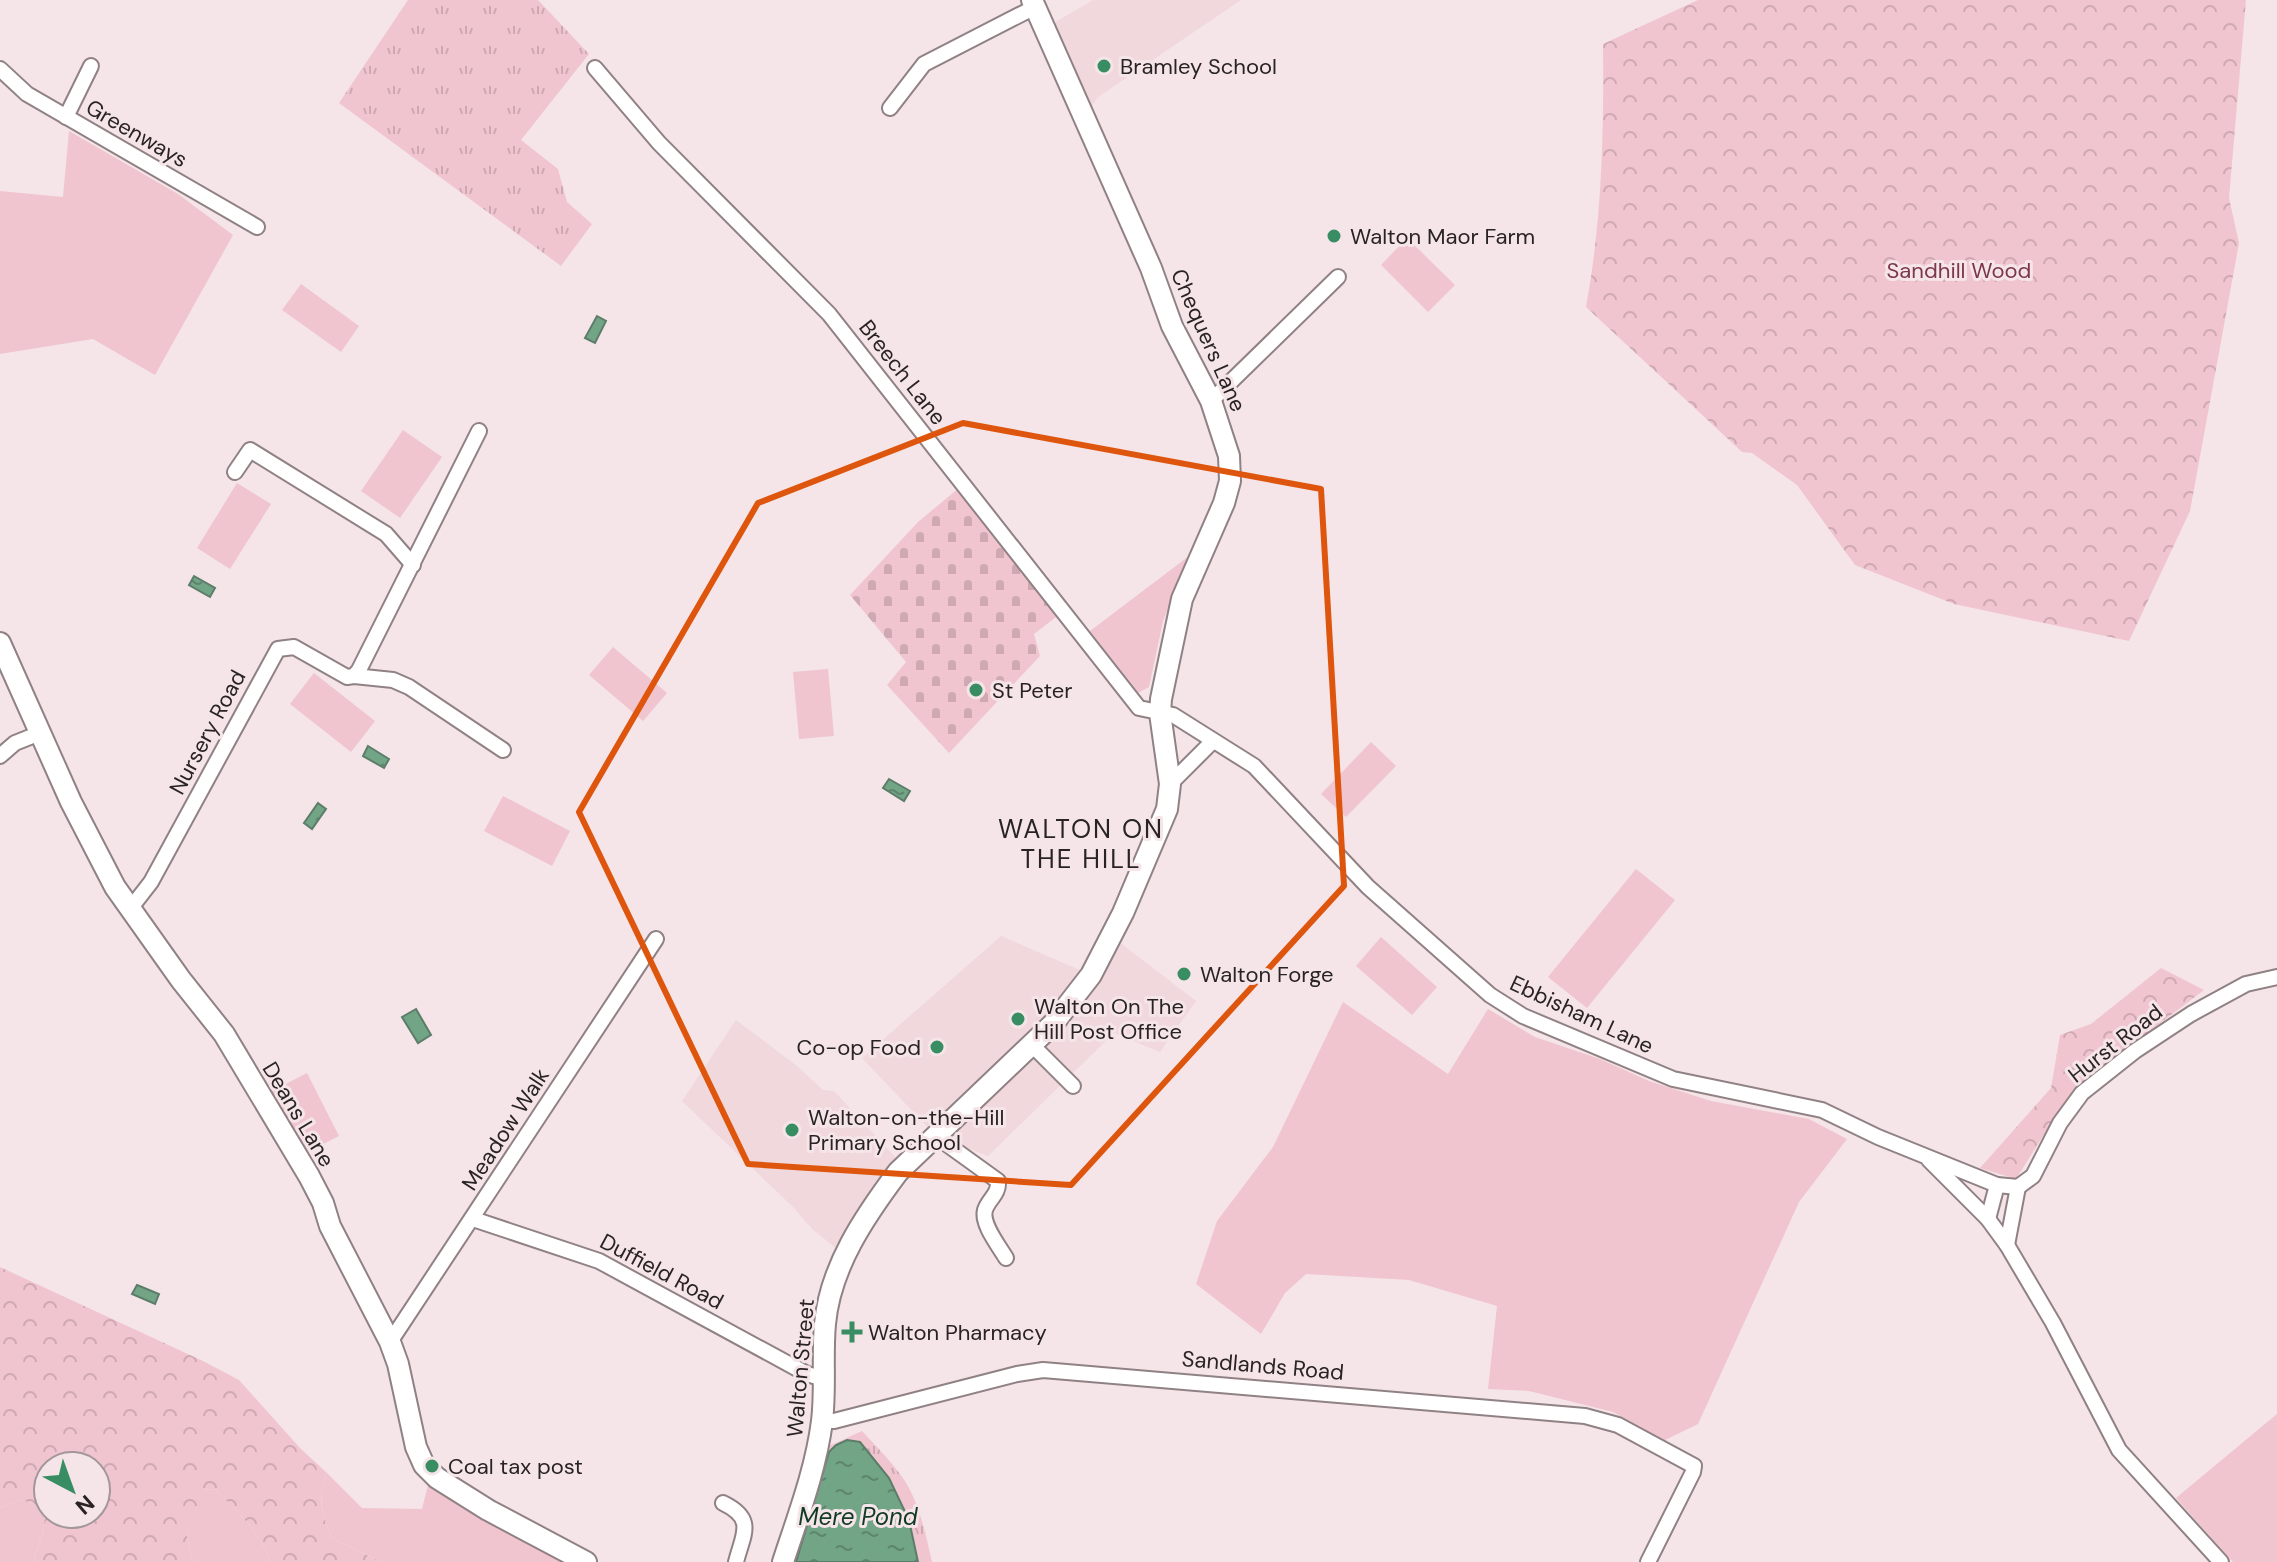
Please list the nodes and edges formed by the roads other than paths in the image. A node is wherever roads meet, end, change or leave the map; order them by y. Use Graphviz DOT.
graph roads {
  1 [pos="1033,4"];
  2 [pos="91,66"];
  3 [pos="595,68"];
  4 [pos="0,69"];
  5 [pos="890,108"];
  6 [pos="66,117"];
  7 [pos="257,227"];
  8 [pos="1338,277"];
  9 [pos="1211,401"];
  10 [pos="479,431"];
  11 [pos="235,472"];
  12 [pos="413,565"];
  13 [pos="0,643"];
  14 [pos="354,676"];
  15 [pos="1160,713"];
  16 [pos="40,733"];
  17 [pos="1213,741"];
  18 [pos="503,750"];
  19 [pos="0,756"];
  20 [pos="1170,784"];
  21 [pos="130,909"];
  22 [pos="656,939"];
  23 [pos="2277,977"];
  24 [pos="1032,1045"];
  25 [pos="1073,1086"];
  26 [pos="937,1137"];
  27 [pos="1923,1155"];
  28 [pos="1997,1185"];
  29 [pos="2018,1187"];
  30 [pos="473,1219"];
  31 [pos="1988,1219"];
  32 [pos="2007,1245"];
  33 [pos="1006,1258"];
  34 [pos="390,1342"];
  35 [pos="824,1379"];
  36 [pos="822,1421"];
  37 [pos="723,1503"];
  38 [pos="586,1562"];
  39 [pos="736,1562"];
  40 [pos="783,1562"];
  41 [pos="1648,1562"];
  42 [pos="2221,1562"];
  1 -- 5 [label="street"];
  1 -- 9 [label="main road, Chequers Lane"];
  2 -- 6 [label="street"];
  3 -- 15 [label="street, Breech Lane"];
  4 -- 6 [label="street, Greenways"];
  6 -- 7 [label="street, Greenways"];
  8 -- 9 [label="street"];
  9 -- 15 [label="main road, Chequers Lane"];
  10 -- 12 [label="street"];
  11 -- 12 [label="street"];
  12 -- 14 [label="street"];
  13 -- 16 [label="main road, Deans Lane"];
  14 -- 18 [label="street, Nursery Road"];
  14 -- 21 [label="street, Nursery Road"];
  15 -- 17 [label="street, Ebbisham Lane"];
  15 -- 20 [label="main road, Walton Street"];
  16 -- 19 [label="street"];
  16 -- 21 [label="main road, Deans Lane"];
  17 -- 20 [label="street"];
  17 -- 27 [label="street, Ebbisham Lane"];
  20 -- 24 [label="main road, Walton Street"];
  21 -- 34 [label="main road, Deans Lane"];
  22 -- 30 [label="street, Meadow Walk"];
  23 -- 29 [label="street, Hurst Road"];
  24 -- 25 [label="street"];
  24 -- 26 [label="main road, Walton Street"];
  26 -- 33 [label="street"];
  26 -- 35 [label="main road, Walton Street"];
  27 -- 28 [label="street, Ebbisham Lane"];
  27 -- 31 [label="street, Ebbisham Lane"];
  28 -- 29 [label="street, Ebbisham Lane"];
  28 -- 31 [label="street"];
  29 -- 32 [label="street"];
  30 -- 34 [label="street, Meadow Walk"];
  30 -- 35 [label="street, Duffield Road"];
  31 -- 32 [label="street, Ebbisham Lane"];
  32 -- 42 [label="street, Ebbisham Lane"];
  34 -- 38 [label="main road, Deans Lane"];
  35 -- 36 [label="main road, Walton Street"];
  36 -- 40 [label="main road, Walton Street"];
  36 -- 41 [label="street, Sandlands Road"];
  37 -- 39 [label="street"];
}
